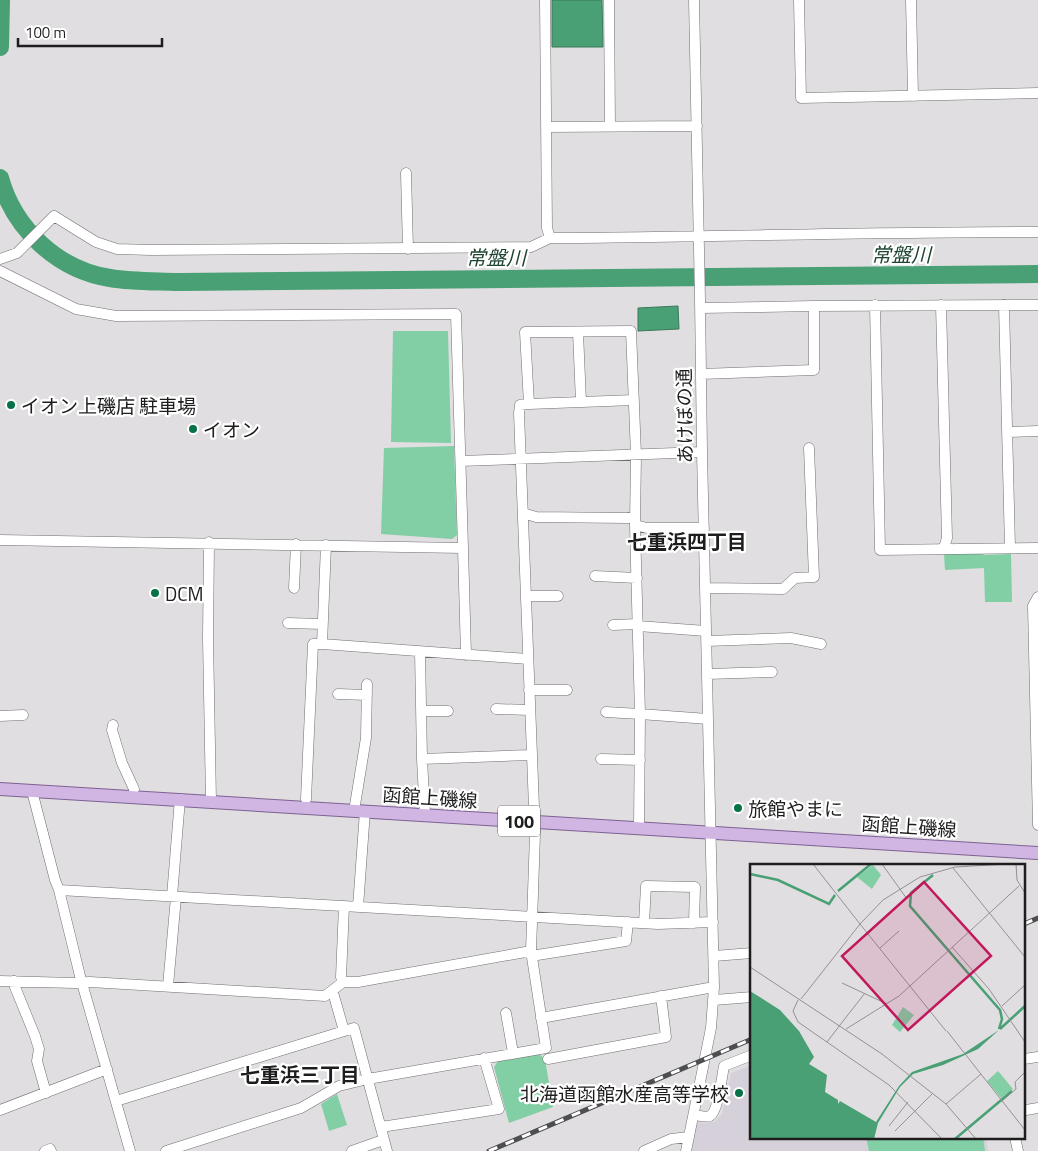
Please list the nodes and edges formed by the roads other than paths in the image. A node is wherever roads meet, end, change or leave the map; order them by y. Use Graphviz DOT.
graph roads {
  1 [pos="545,0"];
  2 [pos="609,0"];
  3 [pos="694,0"];
  4 [pos="799,0"];
  5 [pos="911,0"];
  6 [pos="1038,93"];
  7 [pos="913,96"];
  8 [pos="546,126"];
  9 [pos="610,126"];
  10 [pos="697,126"];
  11 [pos="406,173"];
  12 [pos="1038,232"];
  13 [pos="699,237"];
  14 [pos="550,238"];
  15 [pos="408,249"];
  16 [pos="0,259"];
  17 [pos="0,271"];
  18 [pos="700,303"];
  19 [pos="875,305"];
  20 [pos="941,305"];
  21 [pos="1004,305"];
  22 [pos="1038,305"];
  23 [pos="814,306"];
  24 [pos="578,332"];
  25 [pos="701,374"];
  26 [pos="634,400"];
  27 [pos="581,402"];
  28 [pos="529,404"];
  29 [pos="1038,431"];
  30 [pos="1007,432"];
  31 [pos="809,448"];
  32 [pos="702,452"];
  33 [pos="636,455"];
  34 [pos="522,460"];
  35 [pos="461,461"];
  36 [pos="523,513"];
  37 [pos="635,521"];
  38 [pos="704,528"];
  39 [pos="0,540"];
  40 [pos="209,542"];
  41 [pos="296,544"];
  42 [pos="326,545"];
  43 [pos="463,548"];
  44 [pos="944,548"];
  45 [pos="1010,548"];
  46 [pos="1038,548"];
  47 [pos="595,576"];
  48 [pos="637,578"];
  49 [pos="294,588"];
  50 [pos="705,588"];
  51 [pos="526,596"];
  52 [pos="558,596"];
  53 [pos="1038,597"];
  54 [pos="288,623"];
  55 [pos="322,624"];
  56 [pos="613,625"];
  57 [pos="638,625"];
  58 [pos="706,636"];
  59 [pos="322,644"];
  60 [pos="821,644"];
  61 [pos="420,652"];
  62 [pos="466,655"];
  63 [pos="528,659"];
  64 [pos="772,672"];
  65 [pos="707,674"];
  66 [pos="367,684"];
  67 [pos="529,690"];
  68 [pos="567,690"];
  69 [pos="338,694"];
  70 [pos="367,695"];
  71 [pos="496,710"];
  72 [pos="529,710"];
  73 [pos="422,711"];
  74 [pos="448,711"];
  75 [pos="606,712"];
  76 [pos="0,714"];
  77 [pos="640,714"];
  78 [pos="23,715"];
  79 [pos="708,719"];
  80 [pos="114,726"];
  81 [pos="531,755"];
  82 [pos="422,759"];
  83 [pos="601,759"];
  84 [pos="640,760"];
  85 [pos="0,789"];
  86 [pos="134,789"];
  87 [pos="32,790"];
  88 [pos="306,799"];
  89 [pos="180,800"];
  90 [pos="212,801"];
  91 [pos="360,811"];
  92 [pos="425,815"];
  93 [pos="533,822"];
  94 [pos="1038,825"];
  95 [pos="639,828"];
  96 [pos="710,832"];
  97 [pos="1038,853"];
  98 [pos="59,890"];
  99 [pos="174,896"];
  100 [pos="344,906"];
  101 [pos="358,907"];
  102 [pos="531,917"];
  103 [pos="628,922"];
  104 [pos="713,922"];
  105 [pos="644,923"];
  106 [pos="694,923"];
  107 [pos="750,953"];
  108 [pos="531,954"];
  109 [pos="714,956"];
  110 [pos="0,981"];
  111 [pos="14,981"];
  112 [pos="343,982"];
  113 [pos="82,983"];
  114 [pos="168,986"];
  115 [pos="714,987"];
  116 [pos="331,992"];
  117 [pos="661,996"];
  118 [pos="750,997"];
  119 [pos="714,1000"];
  120 [pos="506,1013"];
  121 [pos="541,1018"];
  122 [pos="344,1031"];
  123 [pos="514,1053"];
  124 [pos="750,1056"];
  125 [pos="484,1058"];
  126 [pos="548,1059"];
  127 [pos="107,1069"];
  128 [pos="368,1078"];
  129 [pos="46,1093"];
  130 [pos="116,1101"];
  131 [pos="0,1110"];
  132 [pos="694,1114"];
  133 [pos="381,1127"];
  134 [pos="689,1137"];
  135 [pos="1016,1138"];
  136 [pos="383,1140"];
  137 [pos="45,1151"];
  138 [pos="51,1151"];
  139 [pos="130,1151"];
  140 [pos="166,1151"];
  141 [pos="352,1151"];
  142 [pos="387,1151"];
  143 [pos="644,1151"];
  144 [pos="686,1151"];
  145 [pos="1018,1151"];
  1 -- 8 [label="street"];
  2 -- 9 [label="street"];
  3 -- 10 [label="street, あけぼの通"];
  4 -- 7 [label="street"];
  5 -- 7 [label="street"];
  6 -- 7 [label="street"];
  8 -- 9 [label="street"];
  8 -- 14 [label="street"];
  9 -- 10 [label="street"];
  10 -- 13 [label="street, あけぼの通"];
  11 -- 15 [label="street"];
  12 -- 13 [label="street"];
  13 -- 14 [label="street"];
  13 -- 18 [label="street, あけぼの通"];
  14 -- 15 [label="street"];
  15 -- 16 [label="street"];
  17 -- 35 [label="street"];
  18 -- 23 [label="street"];
  18 -- 25 [label="street, あけぼの通"];
  19 -- 20 [label="street"];
  19 -- 23 [label="street"];
  19 -- 44 [label="street"];
  20 -- 21 [label="street"];
  20 -- 44 [label="street"];
  21 -- 22 [label="street"];
  21 -- 30 [label="street"];
  23 -- 25 [label="street"];
  24 -- 26 [label="street"];
  24 -- 27 [label="street"];
  24 -- 28 [label="street"];
  25 -- 32 [label="street, あけぼの通"];
  26 -- 27 [label="street"];
  26 -- 33 [label="street"];
  27 -- 28 [label="street"];
  28 -- 34 [label="street"];
  29 -- 30 [label="street"];
  30 -- 45 [label="street"];
  31 -- 50 [label="street"];
  32 -- 33 [label="street"];
  32 -- 38 [label="street, あけぼの通"];
  33 -- 34 [label="street"];
  33 -- 37 [label="street"];
  34 -- 35 [label="street"];
  34 -- 36 [label="street"];
  35 -- 43 [label="street"];
  36 -- 37 [label="street"];
  36 -- 51 [label="street"];
  37 -- 38 [label="street"];
  37 -- 48 [label="street"];
  38 -- 50 [label="street, あけぼの通"];
  39 -- 40 [label="street"];
  40 -- 41 [label="street"];
  40 -- 90 [label="street"];
  41 -- 42 [label="street"];
  41 -- 49 [label="street"];
  42 -- 43 [label="street"];
  42 -- 55 [label="street"];
  43 -- 62 [label="street"];
  44 -- 45 [label="street"];
  45 -- 46 [label="street"];
  47 -- 48 [label="street"];
  48 -- 57 [label="street"];
  50 -- 58 [label="street, あけぼの通"];
  51 -- 52 [label="street"];
  51 -- 63 [label="street"];
  53 -- 94 [label="street"];
  54 -- 55 [label="street"];
  55 -- 59 [label="street"];
  56 -- 57 [label="street"];
  57 -- 58 [label="street"];
  57 -- 77 [label="street"];
  58 -- 60 [label="street"];
  58 -- 65 [label="street, あけぼの通"];
  59 -- 61 [label="street"];
  59 -- 88 [label="street"];
  61 -- 62 [label="street"];
  61 -- 73 [label="street"];
  62 -- 63 [label="street"];
  63 -- 67 [label="street"];
  64 -- 65 [label="street"];
  65 -- 79 [label="street, あけぼの通"];
  66 -- 70 [label="street"];
  67 -- 68 [label="street"];
  67 -- 72 [label="street"];
  69 -- 70 [label="street"];
  70 -- 91 [label="street"];
  71 -- 72 [label="street"];
  72 -- 81 [label="street"];
  73 -- 74 [label="street"];
  73 -- 82 [label="street"];
  75 -- 77 [label="street"];
  76 -- 78 [label="street"];
  77 -- 79 [label="street"];
  77 -- 84 [label="street"];
  79 -- 96 [label="street, あけぼの通"];
  80 -- 86 [label="street"];
  81 -- 82 [label="street"];
  81 -- 93 [label="street"];
  82 -- 92 [label="street"];
  83 -- 84 [label="street"];
  84 -- 95 [label="street"];
  85 -- 87 [label="main road, 函館上磯線 / 100"];
  87 -- 89 [label="main road, 函館上磯線 / 100"];
  87 -- 98 [label="street"];
  89 -- 90 [label="main road, 函館上磯線 / 100"];
  89 -- 99 [label="street"];
  90 -- 91 [label="main road, 函館上磯線 / 100"];
  91 -- 92 [label="main road, 函館上磯線 / 100"];
  91 -- 101 [label="street"];
  92 -- 93 [label="main road, 函館上磯線 / 100"];
  93 -- 95 [label="main road, 函館上磯線 / 100"];
  93 -- 102 [label="street"];
  95 -- 96 [label="main road, 函館上磯線 / 100"];
  96 -- 97 [label="main road, 函館上磯線 / 100"];
  96 -- 104 [label="street, あけぼの通"];
  98 -- 99 [label="street"];
  98 -- 113 [label="street"];
  99 -- 100 [label="street"];
  99 -- 114 [label="street"];
  100 -- 101 [label="street"];
  100 -- 112 [label="street"];
  101 -- 102 [label="street"];
  102 -- 103 [label="street"];
  102 -- 108 [label="street"];
  103 -- 105 [label="street"];
  103 -- 108 [label="street"];
  104 -- 106 [label="street"];
  104 -- 109 [label="street, あけぼの通"];
  105 -- 106 [label="street"];
  105 -- 106 [label="street"];
  107 -- 109 [label="street"];
  108 -- 112 [label="street"];
  108 -- 121 [label="street"];
  109 -- 115 [label="street, あけぼの通"];
  110 -- 111 [label="street"];
  111 -- 113 [label="street"];
  111 -- 129 [label="street"];
  112 -- 116 [label="street"];
  113 -- 114 [label="street"];
  113 -- 127 [label="street"];
  114 -- 116 [label="street"];
  115 -- 117 [label="street"];
  115 -- 119 [label="street, あけぼの通"];
  116 -- 122 [label="street"];
  117 -- 121 [label="street"];
  117 -- 126 [label="street"];
  118 -- 119 [label="street"];
  119 -- 132 [label="street, あけぼの通"];
  120 -- 123 [label="street"];
  121 -- 123 [label="street"];
  122 -- 128 [label="street"];
  122 -- 130 [label="street"];
  123 -- 125 [label="street"];
  124 -- 132 [label="street"];
  125 -- 128 [label="street"];
  125 -- 133 [label="street"];
  127 -- 129 [label="street"];
  127 -- 130 [label="street"];
  128 -- 133 [label="street"];
  128 -- 140 [label="street"];
  129 -- 131 [label="street"];
  130 -- 139 [label="street"];
  132 -- 134 [label="street, あけぼの通"];
  133 -- 136 [label="street"];
  134 -- 143 [label="street"];
  134 -- 144 [label="street, あけぼの通"];
  135 -- 145 [label="street"];
  136 -- 141 [label="street"];
  136 -- 142 [label="street"];
  137 -- 138 [label="street"];
}
